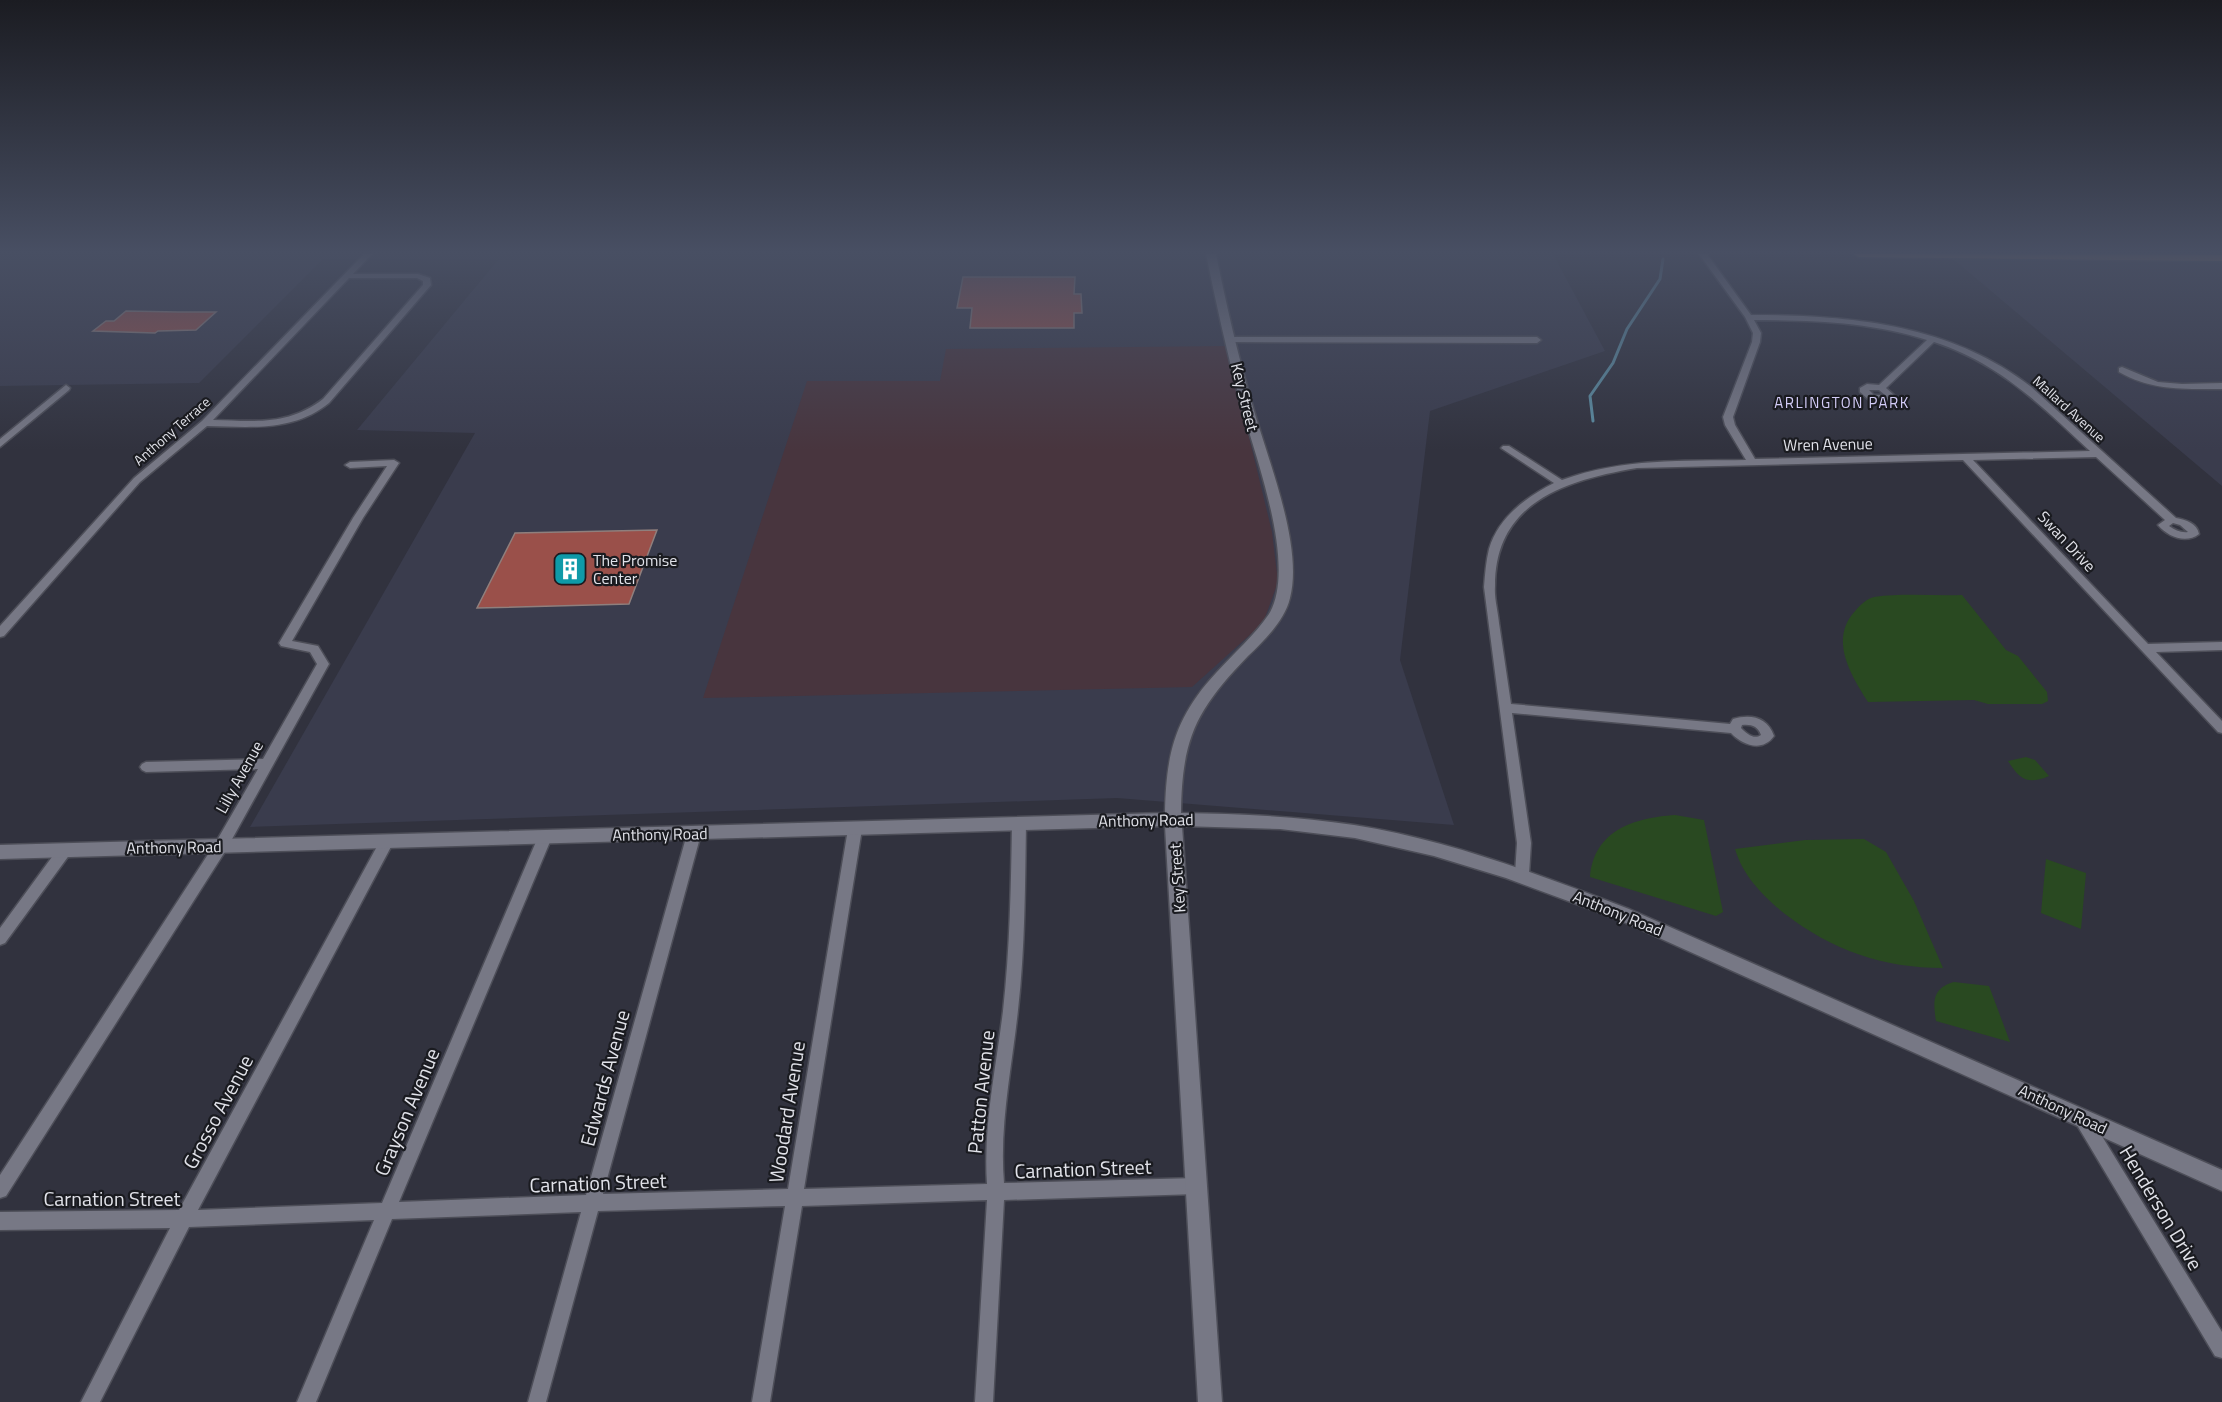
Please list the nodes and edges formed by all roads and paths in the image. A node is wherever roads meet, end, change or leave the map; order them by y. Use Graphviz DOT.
graph roads {
  1 [pos="305,319"];
  2 [pos="396,319"];
  3 [pos="1227,319"];
  4 [pos="1750,319"];
  5 [pos="1852,319"];
  6 [pos="1933,338"];
  7 [pos="1232,340"];
  8 [pos="1537,340"];
  9 [pos="2122,370"];
  10 [pos="2222,386"];
  11 [pos="66,388"];
  12 [pos="1881,388"];
  13 [pos="205,423"];
  14 [pos="0,444"];
  15 [pos="1506,448"];
  16 [pos="2098,454"];
  17 [pos="1966,458"];
  18 [pos="1752,462"];
  19 [pos="350,465"];
  20 [pos="1560,483"];
  21 [pos="2172,520"];
  22 [pos="0,633"];
  23 [pos="2222,646"];
  24 [pos="2144,648"];
  25 [pos="1505,708"];
  26 [pos="1735,729"];
  27 [pos="2222,729"];
  28 [pos="266,764"];
  29 [pos="146,767"];
  30 [pos="1173,819"];
  31 [pos="1019,823"];
  32 [pos="855,829"];
  33 [pos="694,834"];
  34 [pos="545,837"];
  35 [pos="386,843"];
  36 [pos="221,846"];
  37 [pos="65,850"];
  38 [pos="0,852"];
  39 [pos="1522,874"];
  40 [pos="0,939"];
  41 [pos="2082,1119"];
  42 [pos="2222,1181"];
  43 [pos="1197,1186"];
  44 [pos="0,1190"];
  45 [pos="996,1193"];
  46 [pos="794,1199"];
  47 [pos="592,1203"];
  48 [pos="388,1212"];
  49 [pos="184,1219"];
  50 [pos="0,1221"];
  51 [pos="2222,1349"];
  52 [pos="90,1402"];
  53 [pos="306,1402"];
  54 [pos="537,1402"];
  55 [pos="761,1402"];
  56 [pos="984,1402"];
  57 [pos="1210,1402"];
  1 -- 13 [label="street, Anthony Terrace"];
  2 -- 13 [label="street"];
  3 -- 7 [label="street, Key Street"];
  4 -- 18 [label="street"];
  5 -- 6 [label="street, Mallard Avenue"];
  6 -- 12 [label="street"];
  6 -- 16 [label="street, Mallard Avenue"];
  7 -- 8 [label="street"];
  7 -- 30 [label="street, Key Street"];
  9 -- 10 [label="street"];
  11 -- 14 [label="street"];
  13 -- 22 [label="street, Anthony Terrace"];
  15 -- 20 [label="street"];
  16 -- 17 [label="street, Wren Avenue"];
  16 -- 21 [label="street, Mallard Avenue"];
  17 -- 18 [label="street, Wren Avenue"];
  17 -- 24 [label="street, Swan Drive"];
  18 -- 20 [label="street, Wren Avenue"];
  19 -- 28 [label="street, Lilly Avenue"];
  20 -- 25 [label="street, Wren Avenue"];
  23 -- 24 [label="street"];
  24 -- 27 [label="street, Swan Drive"];
  25 -- 26 [label="street"];
  25 -- 39 [label="street, Wren Avenue"];
  28 -- 29 [label="street"];
  28 -- 36 [label="street, Lilly Avenue"];
  30 -- 31 [label="street, Anthony Road"];
  30 -- 39 [label="street, Anthony Road"];
  30 -- 43 [label="street, Key Street"];
  31 -- 32 [label="street, Anthony Road"];
  31 -- 45 [label="street, Patton Avenue"];
  32 -- 33 [label="street, Anthony Road"];
  32 -- 46 [label="street, Woodard Avenue"];
  33 -- 34 [label="street, Anthony Road"];
  33 -- 47 [label="street, Edwards Avenue"];
  34 -- 35 [label="street, Anthony Road"];
  34 -- 48 [label="street, Grayson Avenue"];
  35 -- 36 [label="street, Anthony Road"];
  35 -- 49 [label="street, Grosso Avenue"];
  36 -- 37 [label="street, Anthony Road"];
  36 -- 44 [label="street, Lilly Avenue"];
  37 -- 38 [label="street, Anthony Road"];
  37 -- 40 [label="street"];
  39 -- 41 [label="street, Anthony Road"];
  41 -- 42 [label="street, Anthony Road"];
  41 -- 51 [label="street, Henderson Drive"];
  43 -- 45 [label="street, Carnation Street"];
  43 -- 57 [label="street, Key Street"];
  45 -- 46 [label="street, Carnation Street"];
  45 -- 56 [label="street, Patton Avenue"];
  46 -- 47 [label="street, Carnation Street"];
  46 -- 55 [label="street, Woodard Avenue"];
  47 -- 48 [label="street, Carnation Street"];
  47 -- 54 [label="street, Edwards Avenue"];
  48 -- 49 [label="street, Carnation Street"];
  48 -- 53 [label="street, Grayson Avenue"];
  49 -- 50 [label="street, Carnation Street"];
  49 -- 52 [label="street, Grosso Avenue"];
}
